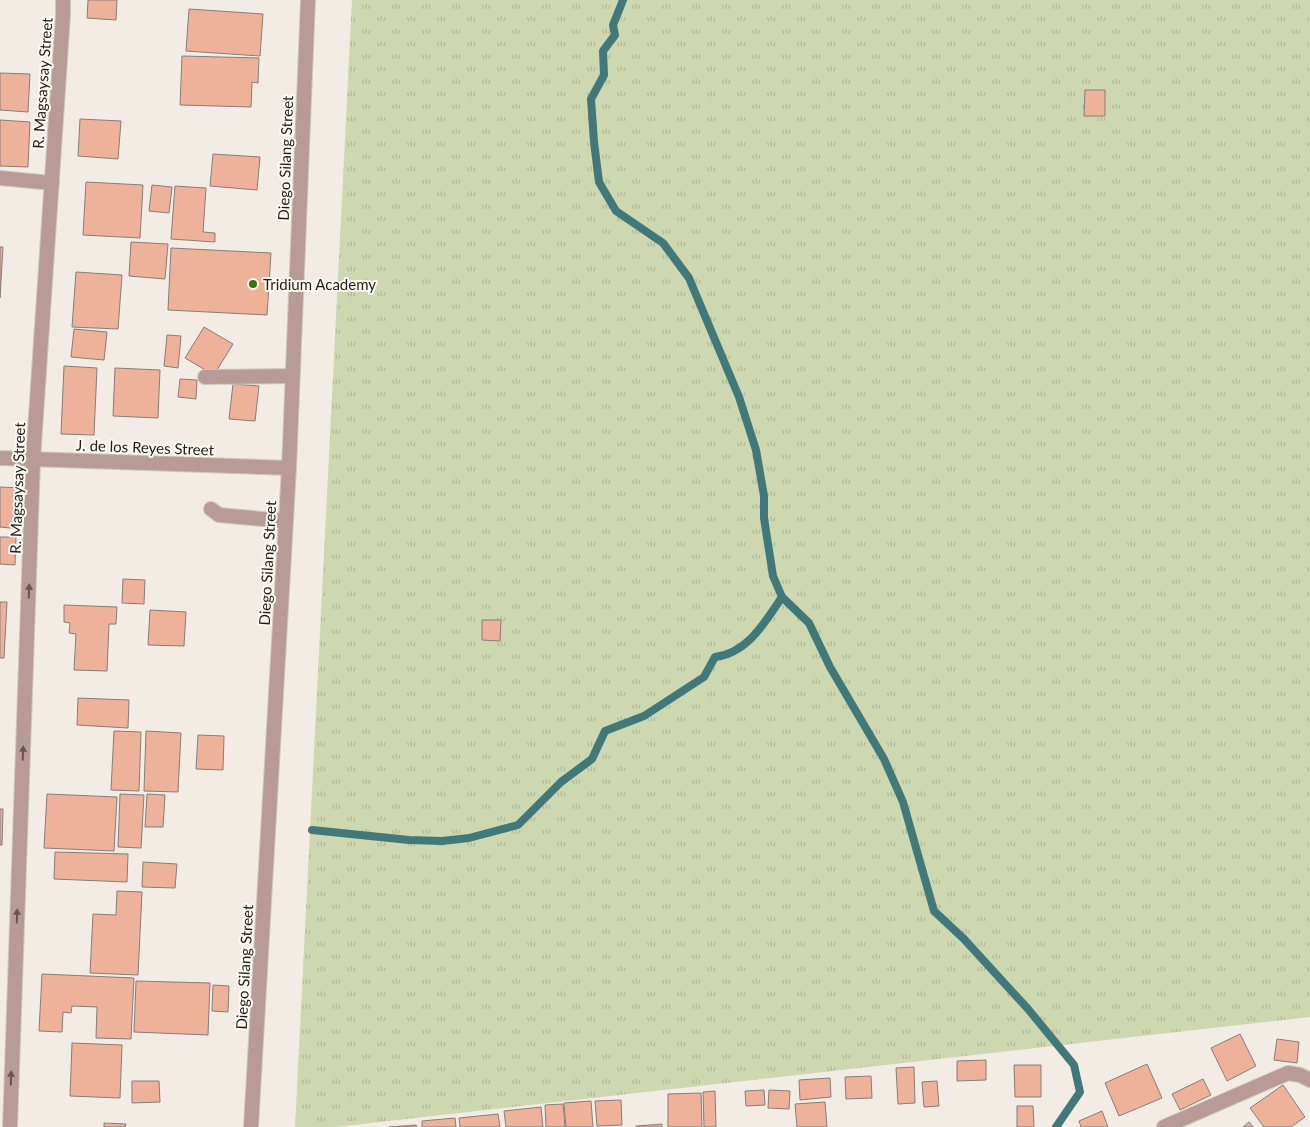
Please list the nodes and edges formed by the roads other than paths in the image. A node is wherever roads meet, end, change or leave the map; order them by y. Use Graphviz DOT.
graph roads {
  1 [pos="63,0"];
  2 [pos="308,0"];
  3 [pos="0,178"];
  4 [pos="52,183"];
  5 [pos="292,376"];
  6 [pos="205,377"];
  7 [pos="0,458"];
  8 [pos="33,460"];
  9 [pos="288,468"];
  10 [pos="212,509"];
  11 [pos="285,521"];
  12 [pos="1310,1080"];
  13 [pos="10,1127"];
  14 [pos="251,1127"];
  15 [pos="1164,1127"];
  1 -- 4 [label="street, R. Magsaysay Street"];
  2 -- 5 [label="street, Diego Silang Street"];
  3 -- 4 [label="street"];
  4 -- 8 [label="street, R. Magsaysay Street"];
  5 -- 6 [label="street"];
  5 -- 9 [label="street, Diego Silang Street"];
  7 -- 8 [label="street, J. de los Reyes Street"];
  8 -- 9 [label="street, J. de los Reyes Street"];
  13 -- 8 [label="street, R. Magsaysay Street, one-way"];
  9 -- 11 [label="street, Diego Silang Street"];
  10 -- 11 [label="street"];
  11 -- 14 [label="street, Diego Silang Street"];
  12 -- 15 [label="street"];
}
